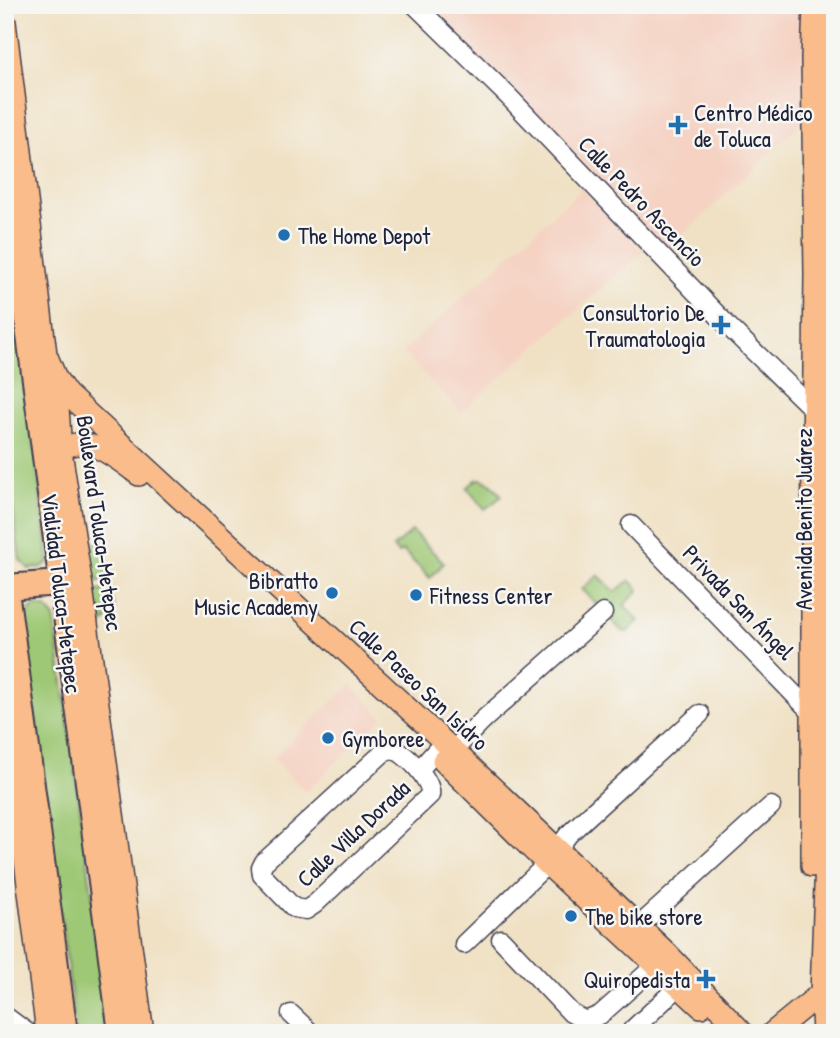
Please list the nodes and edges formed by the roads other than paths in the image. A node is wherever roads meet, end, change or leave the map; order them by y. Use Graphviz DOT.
graph roads {
  1 [pos="415,5"];
  2 [pos="814,5"];
  3 [pos="830,5"];
  4 [pos="5,22"];
  5 [pos="812,58"];
  6 [pos="833,78"];
  7 [pos="5,153"];
  8 [pos="38,346"];
  9 [pos="57,378"];
  10 [pos="826,421"];
  11 [pos="40,422"];
  12 [pos="60,445"];
  13 [pos="47,475"];
  14 [pos="631,525"];
  15 [pos="60,583"];
  16 [pos="7,604"];
  17 [pos="603,613"];
  18 [pos="5,704"];
  19 [pos="811,712"];
  20 [pos="700,714"];
  21 [pos="444,752"];
  22 [pos="419,770"];
  23 [pos="825,777"];
  24 [pos="771,806"];
  25 [pos="552,857"];
  26 [pos="43,880"];
  27 [pos="33,908"];
  28 [pos="632,932"];
  29 [pos="501,939"];
  30 [pos="464,944"];
  31 [pos="662,960"];
  32 [pos="678,986"];
  33 [pos="822,992"];
  34 [pos="291,1014"];
  35 [pos="5,1016"];
  36 [pos="50,1029"];
  37 [pos="632,1030"];
  38 [pos="121,1033"];
  39 [pos="143,1033"];
  40 [pos="311,1033"];
  41 [pos="729,1033"];
  42 [pos="743,1033"];
  43 [pos="772,1033"];
  44 [pos="823,1033"];
  1 -- 10 [label="street, Calle Pedro Ascencio"];
  2 -- 5 [label="main road, Avenida Benito Juárez"];
  3 -- 6 [label="main road, Avenida Benito Juárez"];
  4 -- 8 [label="main road, Boulevard Toluca-Metepec"];
  5 -- 6 [label="street"];
  5 -- 10 [label="main road, Avenida Benito Juárez"];
  6 -- 10 [label="main road, Avenida Benito Juárez"];
  7 -- 8 [label="highway, Vialidad Toluca-Metepec"];
  8 -- 9 [label="main road, Boulevard Toluca-Metepec"];
  8 -- 11 [label="highway, Vialidad Toluca-Metepec"];
  9 -- 12 [label="main road, Boulevard Toluca-Metepec"];
  9 -- 21 [label="main road, Calle Paseo San Isidro"];
  10 -- 19 [label="main road, Avenida Benito Juárez"];
  10 -- 23 [label="main road, Avenida Benito Juárez"];
  11 -- 12 [label="highway"];
  11 -- 13 [label="highway, Vialidad Toluca-Metepec"];
  12 -- 13 [label="highway"];
  12 -- 21 [label="main road, Calle Paseo San Isidro"];
  12 -- 39 [label="main road, Boulevard Toluca-Metepec"];
  13 -- 15 [label="highway, Vialidad Toluca-Metepec"];
  14 -- 19 [label="street, Privada San Ángel"];
  15 -- 16 [label="highway"];
  15 -- 38 [label="highway, Vialidad Toluca-Metepec"];
  16 -- 26 [label="highway"];
  17 -- 21 [label="street, Calle Villa Dorada"];
  18 -- 27 [label="main road"];
  19 -- 23 [label="main road, Avenida Benito Juárez"];
  20 -- 25 [label="street"];
  21 -- 22 [label="street, Calle Villa Dorada"];
  21 -- 25 [label="main road, Calle Paseo San Isidro"];
  22 -- 22 [label="street, Calle Villa Dorada"];
  23 -- 33 [label="main road, Avenida Benito Juárez"];
  24 -- 28 [label="street"];
  25 -- 28 [label="main road, Calle Paseo San Isidro"];
  25 -- 30 [label="street"];
  26 -- 27 [label="highway"];
  26 -- 36 [label="highway"];
  27 -- 36 [label="main road"];
  28 -- 31 [label="main road, Calle Paseo San Isidro"];
  29 -- 31 [label="street"];
  31 -- 32 [label="main road, Calle Paseo San Isidro"];
  31 -- 42 [label="main road, Calle Paseo San Isidro"];
  32 -- 37 [label="street"];
  32 -- 41 [label="main road, Calle Paseo San Isidro"];
  33 -- 43 [label="main road"];
  33 -- 44 [label="main road, Avenida Benito Juárez"];
  34 -- 40 [label="street"];
  35 -- 36 [label="street"];
}
